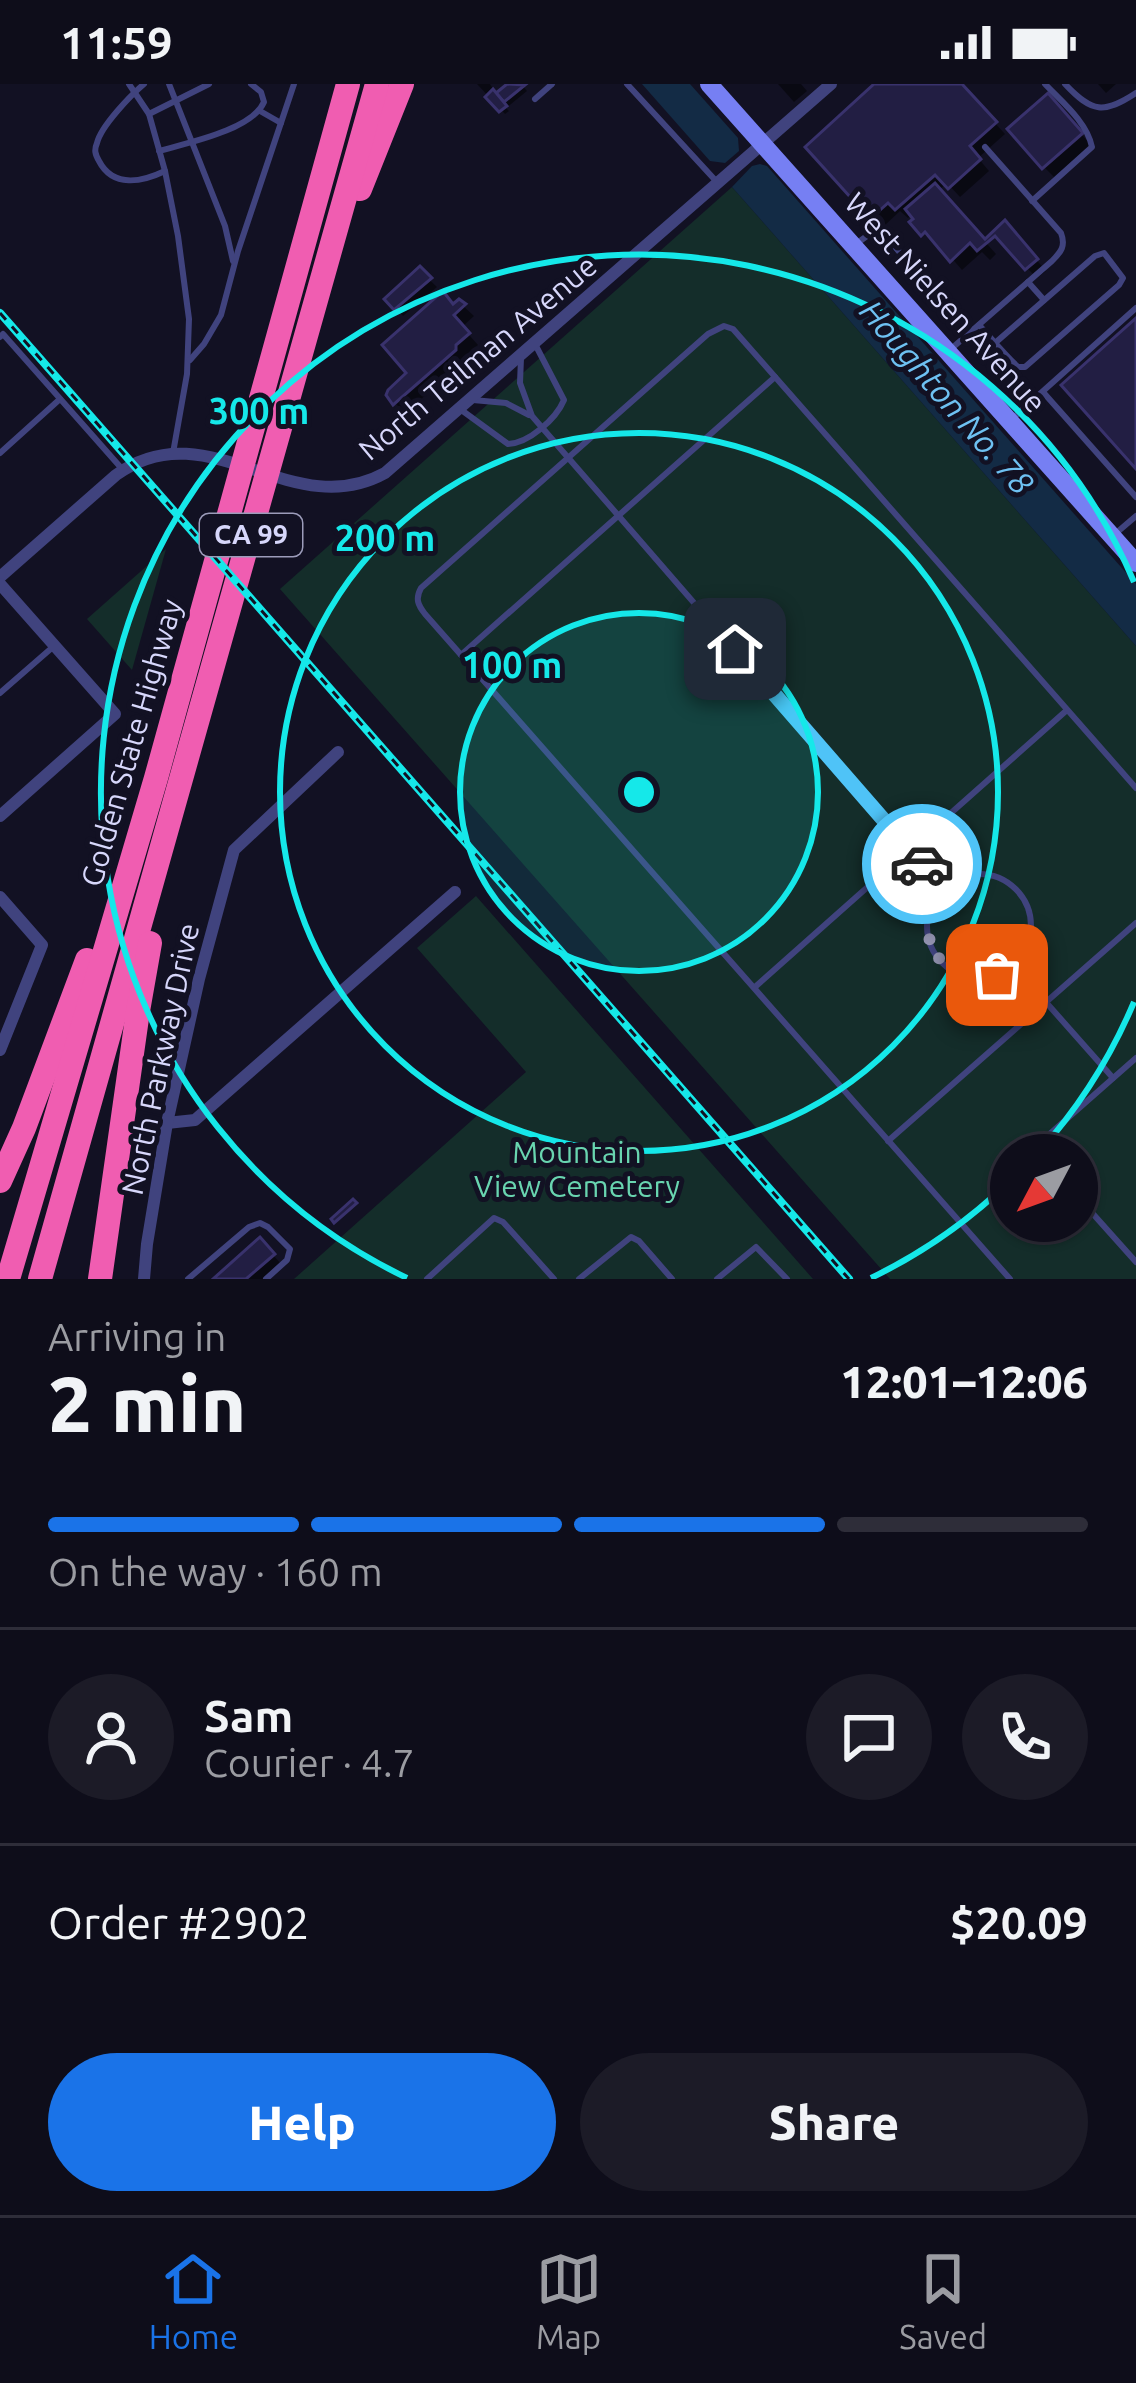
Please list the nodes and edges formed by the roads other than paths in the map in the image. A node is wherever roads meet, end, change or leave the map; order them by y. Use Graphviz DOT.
graph roads {
  1 [pos="129,84"];
  2 [pos="144,84"];
  3 [pos="170,84"];
  4 [pos="208,84"];
  5 [pos="251,84"];
  6 [pos="294,84"];
  7 [pos="338,84"];
  8 [pos="349,84"];
  9 [pos="377,84"];
  10 [pos="402,84"];
  11 [pos="553,84"];
  12 [pos="627,84"];
  13 [pos="709,84"];
  14 [pos="831,84"];
  15 [pos="1045,84"];
  16 [pos="1065,84"];
  17 [pos="135,92"];
  18 [pos="1136,92"];
  19 [pos="176,98"];
  20 [pos="535,99"];
  21 [pos="260,111"];
  22 [pos="149,114"];
  23 [pos="280,123"];
  24 [pos="193,141"];
  25 [pos="763,143"];
  26 [pos="985,147"];
  27 [pos="159,151"];
  28 [pos="165,171"];
  29 [pos="719,183"];
  30 [pos="1032,201"];
  31 [pos="854,245"];
  32 [pos="331,251"];
  33 [pos="234,265"];
  34 [pos="1028,282"];
  35 [pos="1044,300"];
  36 [pos="1136,308"];
  37 [pos="979,325"];
  38 [pos="970,333"];
  39 [pos="0,337"];
  40 [pos="275,343"];
  41 [pos="995,343"];
  42 [pos="535,344"];
  43 [pos="948,352"];
  44 [pos="522,355"];
  45 [pos="187,363"];
  46 [pos="775,376"];
  47 [pos="1042,392"];
  48 [pos="61,399"];
  49 [pos="465,405"];
  50 [pos="532,416"];
  51 [pos="1010,421"];
  52 [pos="541,427"];
  53 [pos="0,453"];
  54 [pos="173,453"];
  55 [pos="568,458"];
  56 [pos="119,472"];
  57 [pos="1136,497"];
  58 [pos="618,516"];
  59 [pos="1136,516"];
  60 [pos="1113,537"];
  61 [pos="1135,559"];
  62 [pos="0,580"];
  63 [pos="54,646"];
  64 [pos="461,655"];
  65 [pos="0,693"];
  66 [pos="1066,710"];
  67 [pos="338,752"];
  68 [pos="156,778"];
  69 [pos="1136,788"];
  70 [pos="0,816"];
  71 [pos="171,820"];
  72 [pos="910,849"];
  73 [pos="943,889"];
  74 [pos="455,892"];
  75 [pos="0,897"];
  76 [pos="1136,923"];
  77 [pos="1012,965"];
  78 [pos="754,987"];
  79 [pos="1046,1002"];
  80 [pos="0,1050"];
  81 [pos="1136,1058"];
  82 [pos="1113,1078"];
  83 [pos="167,1123"];
  84 [pos="1050,1134"];
  85 [pos="888,1141"];
  86 [pos="0,1181"];
  87 [pos="1098,1219"];
  88 [pos="1136,1262"];
  89 [pos="8,1279"];
  90 [pos="40,1279"];
  91 [pos="100,1279"];
  92 [pos="144,1279"];
  93 [pos="188,1279"];
  94 [pos="266,1279"];
  95 [pos="428,1279"];
  96 [pos="554,1279"];
  97 [pos="579,1279"];
  98 [pos="672,1279"];
  99 [pos="717,1279"];
  100 [pos="787,1279"];
  101 [pos="1010,1279"];
  1 -- 17 [label="lane"];
  2 -- 17 [label="lane"];
  3 -- 19 [label="lane"];
  4 -- 19 [label="lane"];
  5 -- 21 [label="lane"];
  6 -- 23 [label="lane"];
  7 -- 40 [label="highway"];
  8 -- 40 [label="highway, Golden State Highway / CA 99"];
  9 -- 32 [label="highway, Golden State Highway / CA 99"];
  10 -- 32 [label="highway"];
  11 -- 20 [label="lane"];
  12 -- 29 [label="lane"];
  13 -- 25 [label="street, West Nielsen Avenue"];
  14 -- 25 [label="street, North Teilman Avenue"];
  15 -- 30 [label="lane"];
  16 -- 18 [label="lane"];
  17 -- 22 [label="lane"];
  17 -- 28 [label="lane"];
  19 -- 22 [label="lane"];
  19 -- 24 [label="lane"];
  21 -- 23 [label="lane"];
  21 -- 24 [label="lane"];
  22 -- 27 [label="lane"];
  23 -- 33 [label="lane"];
  24 -- 27 [label="lane"];
  24 -- 33 [label="lane"];
  25 -- 29 [label="street, North Teilman Avenue"];
  25 -- 31 [label="street, West Nielsen Avenue"];
  26 -- 30 [label="lane"];
  27 -- 28 [label="lane"];
  28 -- 45 [label="lane"];
  29 -- 42 [label="street, North Teilman Avenue"];
  30 -- 34 [label="lane"];
  31 -- 38 [label="lane"];
  31 -- 43 [label="street, West Nielsen Avenue"];
  32 -- 71 [label="highway, Golden State Highway / CA 99"];
  33 -- 45 [label="lane"];
  34 -- 35 [label="lane"];
  34 -- 37 [label="lane"];
  35 -- 41 [label="lane"];
  35 -- 41 [label="lane"];
  36 -- 47 [label="lane"];
  37 -- 38 [label="lane"];
  37 -- 41 [label="lane"];
  38 -- 43 [label="lane"];
  39 -- 48 [label="lane"];
  40 -- 68 [label="highway, Golden State Highway / CA 99"];
  42 -- 44 [label="street, North Teilman Avenue"];
  42 -- 52 [label="lane"];
  43 -- 51 [label="street, West Nielsen Avenue"];
  44 -- 49 [label="street, North Teilman Avenue"];
  44 -- 50 [label="lane"];
  45 -- 54 [label="lane"];
  46 -- 55 [label="lane"];
  46 -- 58 [label="lane"];
  46 -- 66 [label="lane"];
  47 -- 51 [label="lane"];
  47 -- 57 [label="lane"];
  48 -- 53 [label="lane"];
  48 -- 56 [label="lane"];
  49 -- 50 [label="lane"];
  49 -- 52 [label="lane"];
  49 -- 54 [label="street, North Teilman Avenue"];
  50 -- 52 [label="lane"];
  51 -- 60 [label="street, West Nielsen Avenue"];
  52 -- 55 [label="lane"];
  54 -- 56 [label="street, North Teilman Avenue"];
  55 -- 58 [label="lane"];
  55 -- 64 [label="lane"];
  56 -- 62 [label="street"];
  58 -- 64 [label="lane"];
  58 -- 72 [label="lane"];
  59 -- 60 [label="lane"];
  60 -- 61 [label="street, West Nielsen Avenue"];
  62 -- 63 [label="street"];
  63 -- 65 [label="lane"];
  63 -- 70 [label="street"];
  64 -- 78 [label="lane"];
  66 -- 69 [label="lane"];
  66 -- 72 [label="lane"];
  67 -- 83 [label="street, North Parkway Drive"];
  68 -- 86 [label="highway"];
  68 -- 89 [label="highway, Golden State Highway / CA 99"];
  71 -- 90 [label="highway, Golden State Highway / CA 99"];
  71 -- 91 [label="highway"];
  72 -- 73 [label="lane"];
  72 -- 78 [label="lane"];
  73 -- 77 [label="lane"];
  73 -- 77 [label="lane"];
  74 -- 83 [label="street"];
  75 -- 80 [label="street"];
  76 -- 79 [label="lane"];
  77 -- 79 [label="lane"];
  78 -- 85 [label="lane"];
  79 -- 82 [label="lane"];
  79 -- 85 [label="lane"];
  81 -- 82 [label="lane"];
  82 -- 84 [label="lane"];
  83 -- 92 [label="street, North Parkway Drive"];
  85 -- 101 [label="lane"];
  87 -- 88 [label="lane"];
  93 -- 94 [label="lane"];
  95 -- 96 [label="lane"];
  97 -- 98 [label="lane"];
  99 -- 100 [label="lane"];
}
